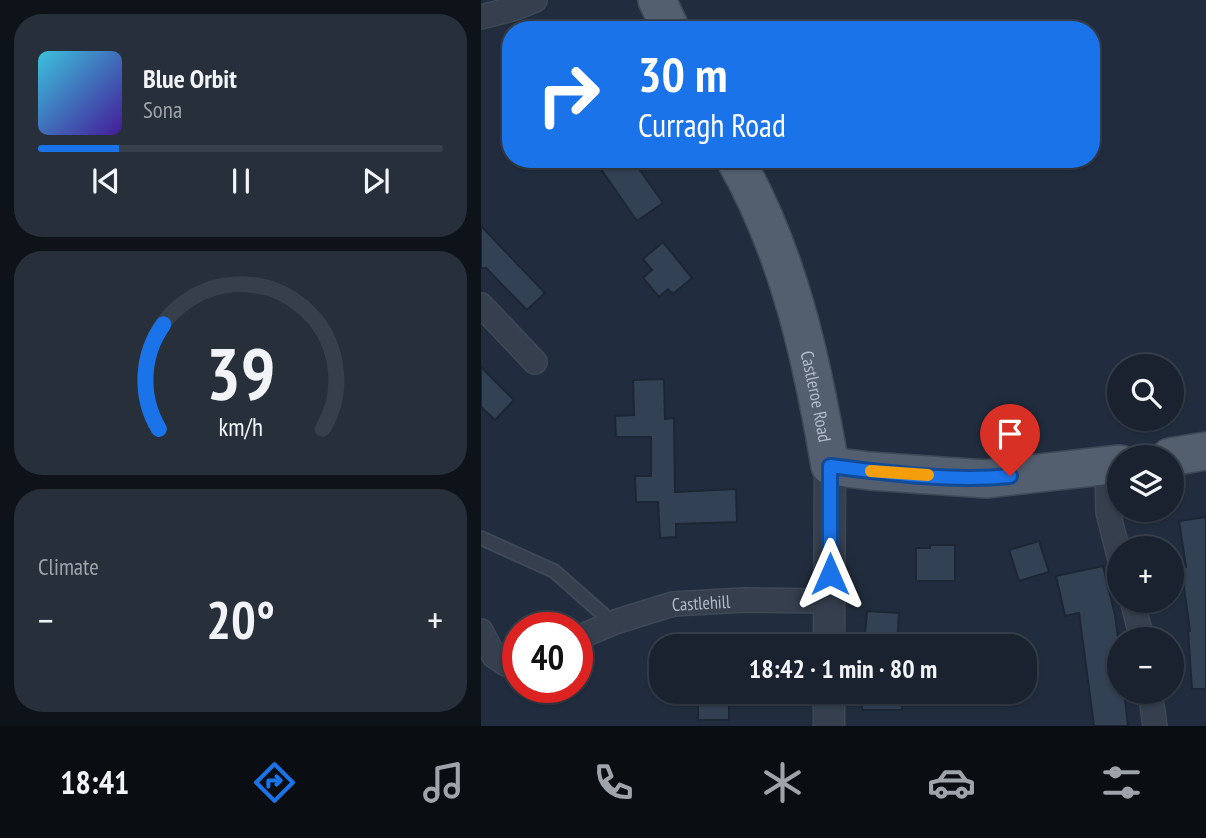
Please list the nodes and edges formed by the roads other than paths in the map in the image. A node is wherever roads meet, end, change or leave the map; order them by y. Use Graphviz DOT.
graph roads {
  1 [pos="535,0"];
  2 [pos="657,0"];
  3 [pos="481,17"];
  4 [pos="667,21"];
  5 [pos="739,168"];
  6 [pos="481,305"];
  7 [pos="535,362"];
  8 [pos="1206,451"];
  9 [pos="1184,455"];
  10 [pos="830,466"];
  11 [pos="1107,466"];
  12 [pos="481,538"];
  13 [pos="830,601"];
  14 [pos="613,623"];
  15 [pos="481,631"];
  16 [pos="593,631"];
  17 [pos="829,634"];
  18 [pos="502,661"];
  19 [pos="829,704"];
  20 [pos="1152,704"];
  21 [pos="829,726"];
  22 [pos="1155,726"];
  1 -- 3 [label="street"];
  2 -- 4 [label="main road"];
  5 -- 10 [label="main road, Castleroe Road"];
  6 -- 7 [label="street"];
  8 -- 9 [label="main road"];
  10 -- 11 [label="main road"];
  10 -- 13 [label="street, Castleroe Road"];
  12 -- 14 [label="lane"];
  13 -- 14 [label="street, Castlehill"];
  13 -- 17 [label="street, Castleroe Road"];
  14 -- 16 [label="street, Castlehill"];
  15 -- 18 [label="street"];
  19 -- 21 [label="street"];
  20 -- 22 [label="street"];
}
